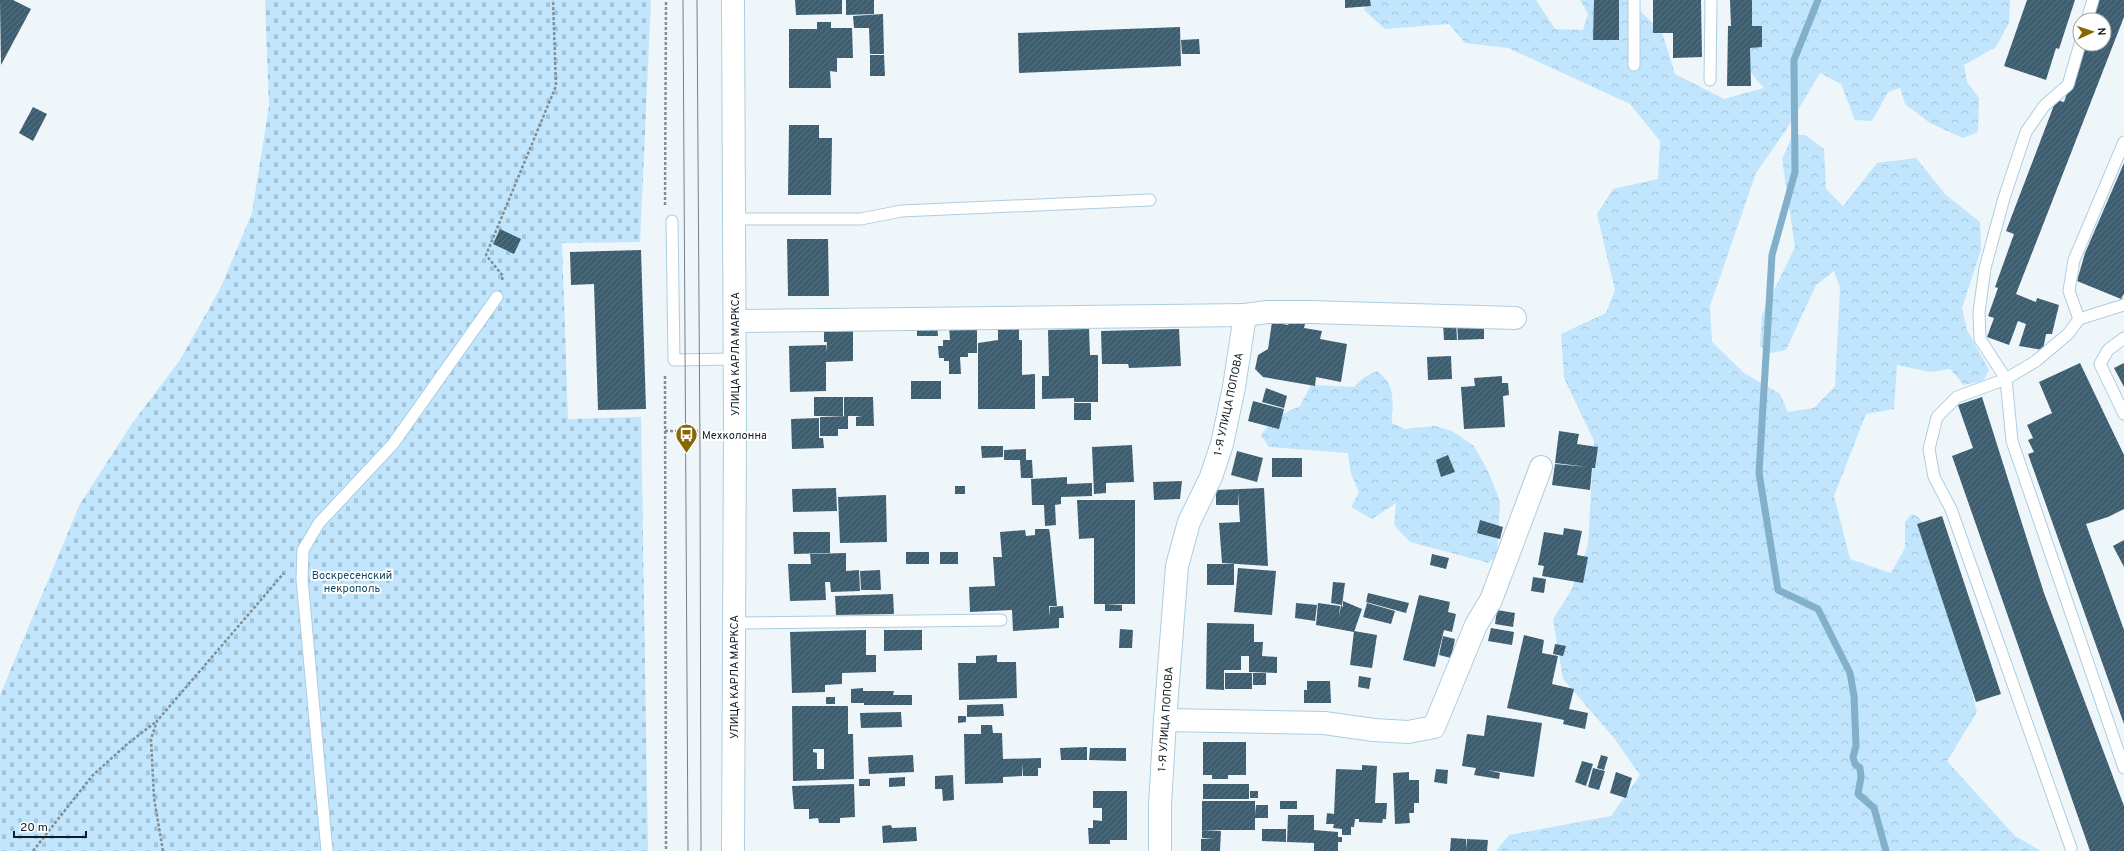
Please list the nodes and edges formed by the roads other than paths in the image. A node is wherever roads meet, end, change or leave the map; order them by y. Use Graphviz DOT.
graph roads {
  1 [pos="734,0"];
  2 [pos="1634,0"];
  3 [pos="1711,0"];
  4 [pos="2093,0"];
  5 [pos="2089,12"];
  6 [pos="2078,52"];
  7 [pos="1634,65"];
  8 [pos="1710,80"];
  9 [pos="2124,142"];
  10 [pos="1150,200"];
  11 [pos="734,219"];
  12 [pos="672,221"];
  13 [pos="497,297"];
  14 [pos="2124,305"];
  15 [pos="1245,315"];
  16 [pos="1515,318"];
  17 [pos="2079,319"];
  18 [pos="735,321"];
  19 [pos="2124,338"];
  20 [pos="735,359"];
  21 [pos="2006,379"];
  22 [pos="2124,414"];
  23 [pos="1541,467"];
  24 [pos="1001,620"];
  25 [pos="734,623"];
  26 [pos="1165,720"];
  27 [pos="2124,768"];
  28 [pos="2071,848"];
  29 [pos="327,851"];
  30 [pos="733,851"];
  31 [pos="1160,851"];
  1 -- 11 [label="street, УЛИЦА КАРЛА МАРКСА"];
  2 -- 7 [label="lane"];
  3 -- 8 [label="lane"];
  4 -- 5 [label="lane"];
  6 -- 21 [label="lane"];
  9 -- 17 [label="lane"];
  10 -- 11 [label="lane"];
  11 -- 18 [label="street, УЛИЦА КАРЛА МАРКСА"];
  12 -- 20 [label="lane"];
  13 -- 29 [label="lane"];
  14 -- 17 [label="lane"];
  15 -- 16 [label="street"];
  15 -- 18 [label="street"];
  15 -- 26 [label="street, 1-Я УЛИЦА ПОПОВА"];
  17 -- 21 [label="lane"];
  18 -- 20 [label="street, УЛИЦА КАРЛА МАРКСА"];
  19 -- 22 [label="lane"];
  20 -- 25 [label="street, УЛИЦА КАРЛА МАРКСА"];
  21 -- 27 [label="lane"];
  21 -- 28 [label="lane"];
  23 -- 26 [label="street"];
  24 -- 25 [label="lane"];
  25 -- 30 [label="street, УЛИЦА КАРЛА МАРКСА"];
  26 -- 31 [label="street, 1-Я УЛИЦА ПОПОВА"];
}
